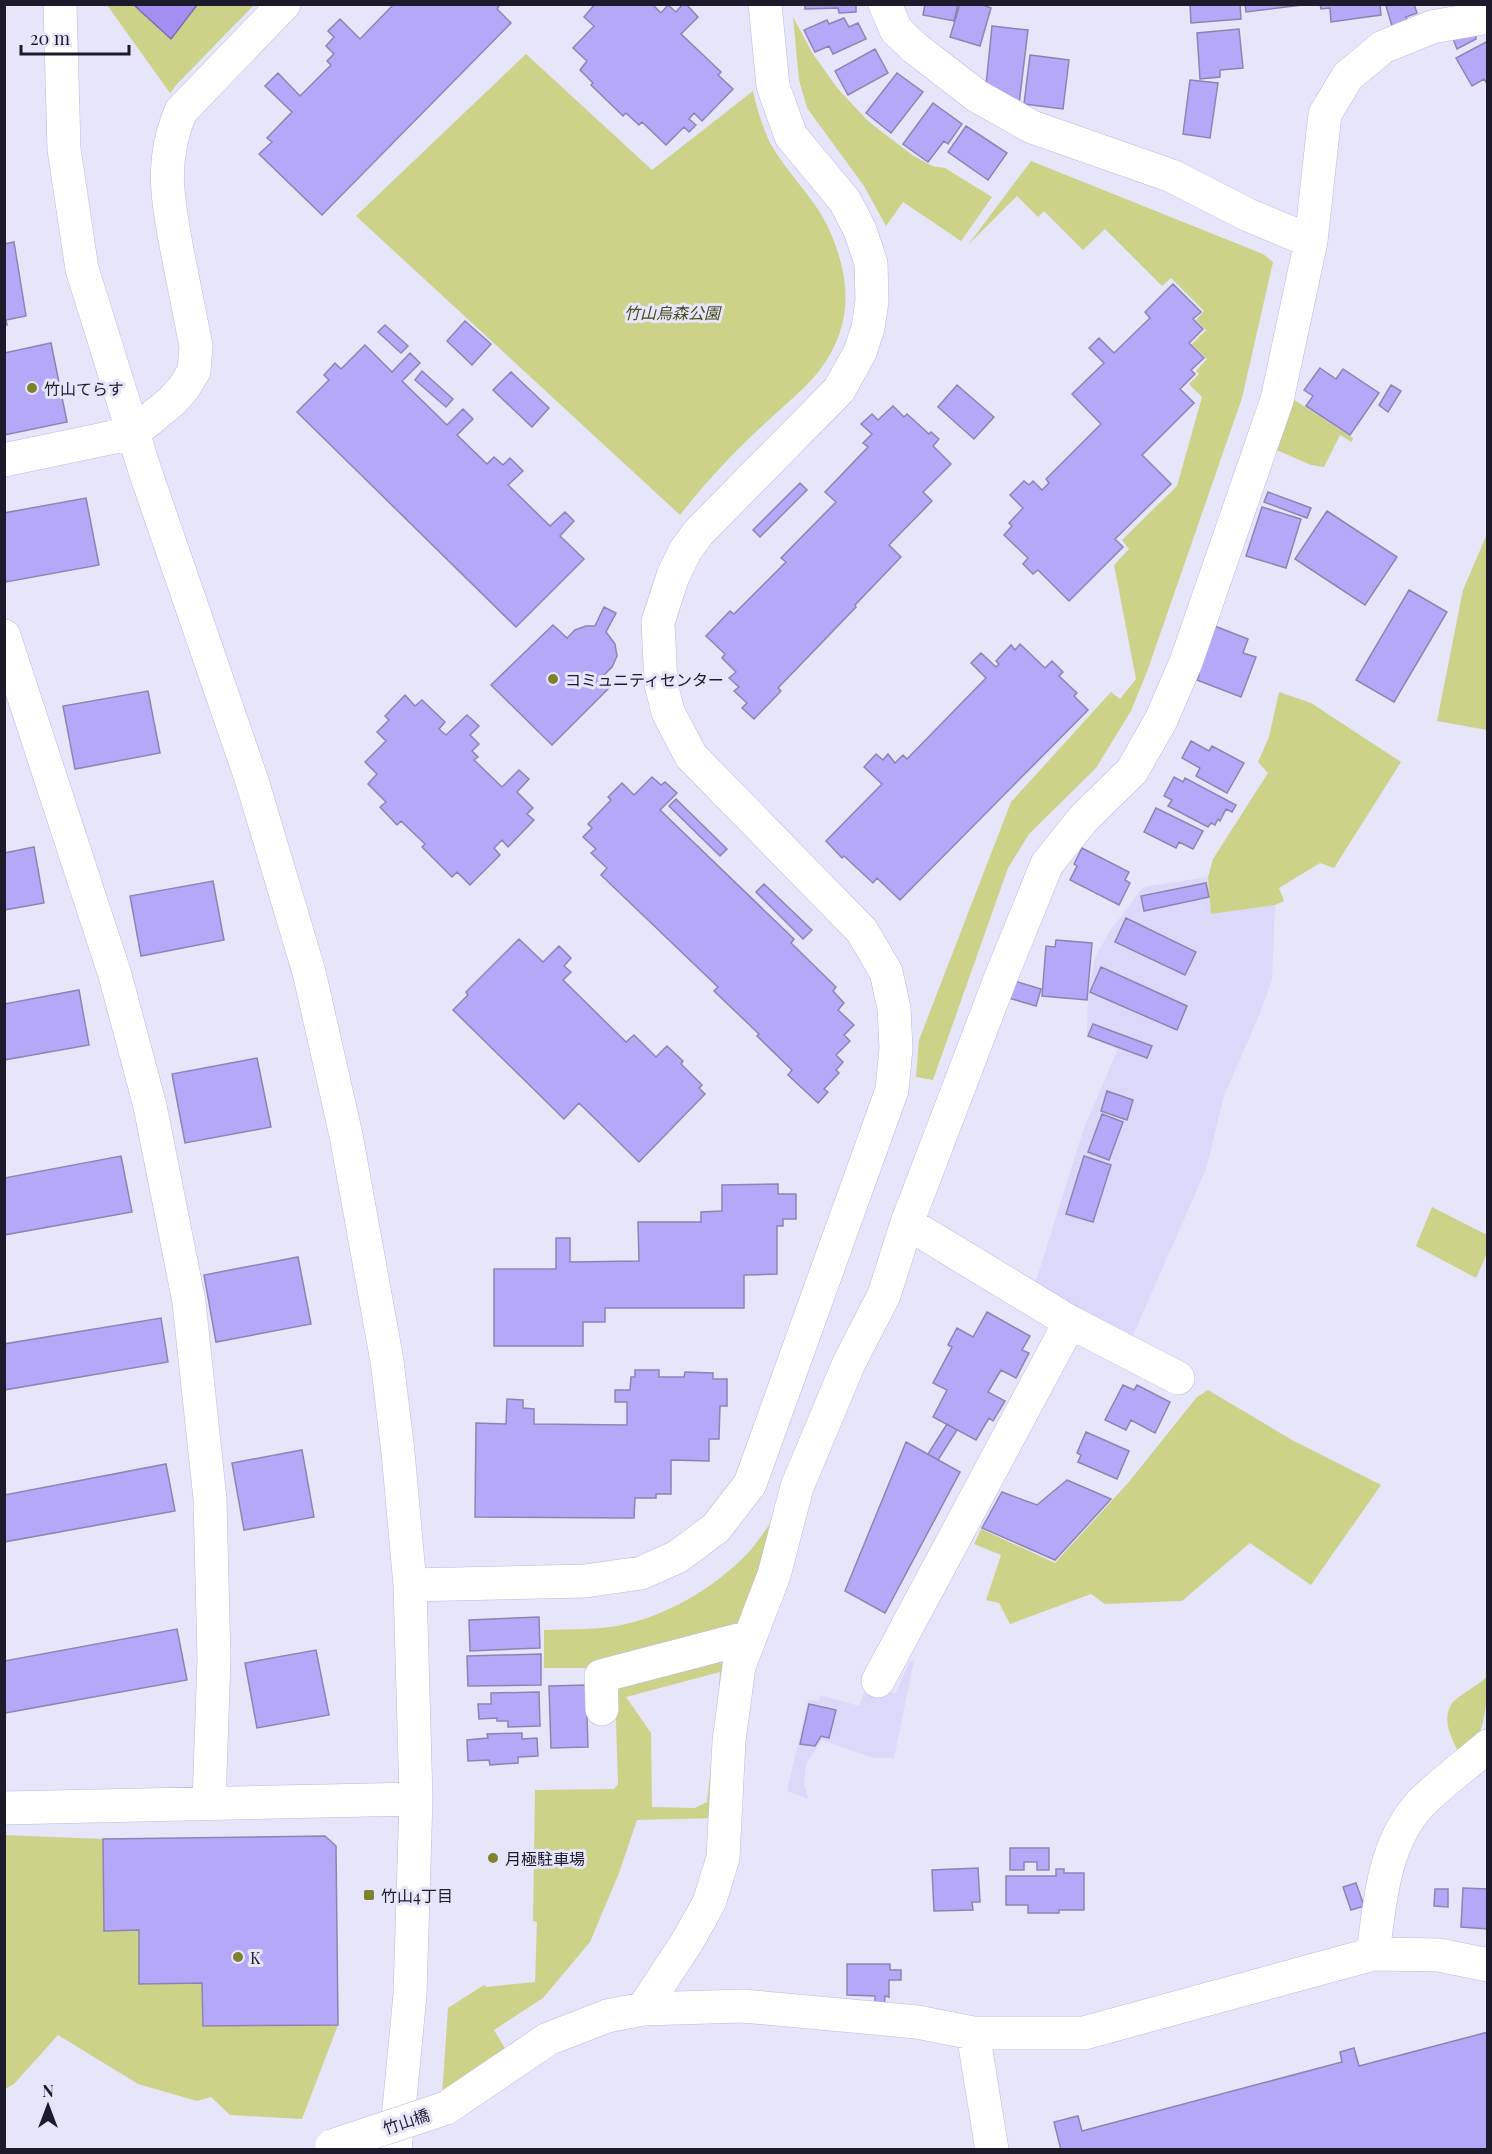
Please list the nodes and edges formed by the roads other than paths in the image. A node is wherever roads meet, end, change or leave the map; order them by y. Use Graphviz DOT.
graph roads {
  1 [pos="60,4"];
  2 [pos="284,4"];
  3 [pos="765,4"];
  4 [pos="885,4"];
  5 [pos="1488,17"];
  6 [pos="1311,241"];
  7 [pos="133,433"];
  8 [pos="4,460"];
  9 [pos="4,636"];
  10 [pos="907,1223"];
  11 [pos="1070,1322"];
  12 [pos="798,1347"];
  13 [pos="849,1363"];
  14 [pos="1178,1378"];
  15 [pos="410,1585"];
  16 [pos="750,1636"];
  17 [pos="878,1681"];
  18 [pos="602,1709"];
  19 [pos="1488,1746"];
  20 [pos="416,1799"];
  21 [pos="209,1803"];
  22 [pos="4,1808"];
  23 [pos="1373,1954"];
  24 [pos="1488,1965"];
  25 [pos="643,2009"];
  26 [pos="974,2034"];
  27 [pos="324,2148"];
  28 [pos="395,2150"];
  29 [pos="992,2150"];
  1 -- 7 [label="street"];
  2 -- 7 [label="street"];
  3 -- 12 [label="street"];
  4 -- 6 [label="street"];
  5 -- 6 [label="street"];
  6 -- 10 [label="street"];
  7 -- 8 [label="street"];
  7 -- 15 [label="street"];
  9 -- 21 [label="street"];
  10 -- 11 [label="street"];
  10 -- 13 [label="street"];
  11 -- 14 [label="street"];
  11 -- 17 [label="street"];
  12 -- 13 [label="street"];
  12 -- 15 [label="street"];
  13 -- 16 [label="street"];
  15 -- 20 [label="street"];
  16 -- 18 [label="street"];
  16 -- 25 [label="street"];
  19 -- 23 [label="street"];
  20 -- 21 [label="street"];
  20 -- 28 [label="street"];
  21 -- 22 [label="street"];
  23 -- 24 [label="street, 竹山橋"];
  23 -- 26 [label="street, 竹山橋"];
  25 -- 26 [label="street, 竹山橋"];
  25 -- 27 [label="street, 竹山橋, bridge"];
  26 -- 29 [label="street"];
}
